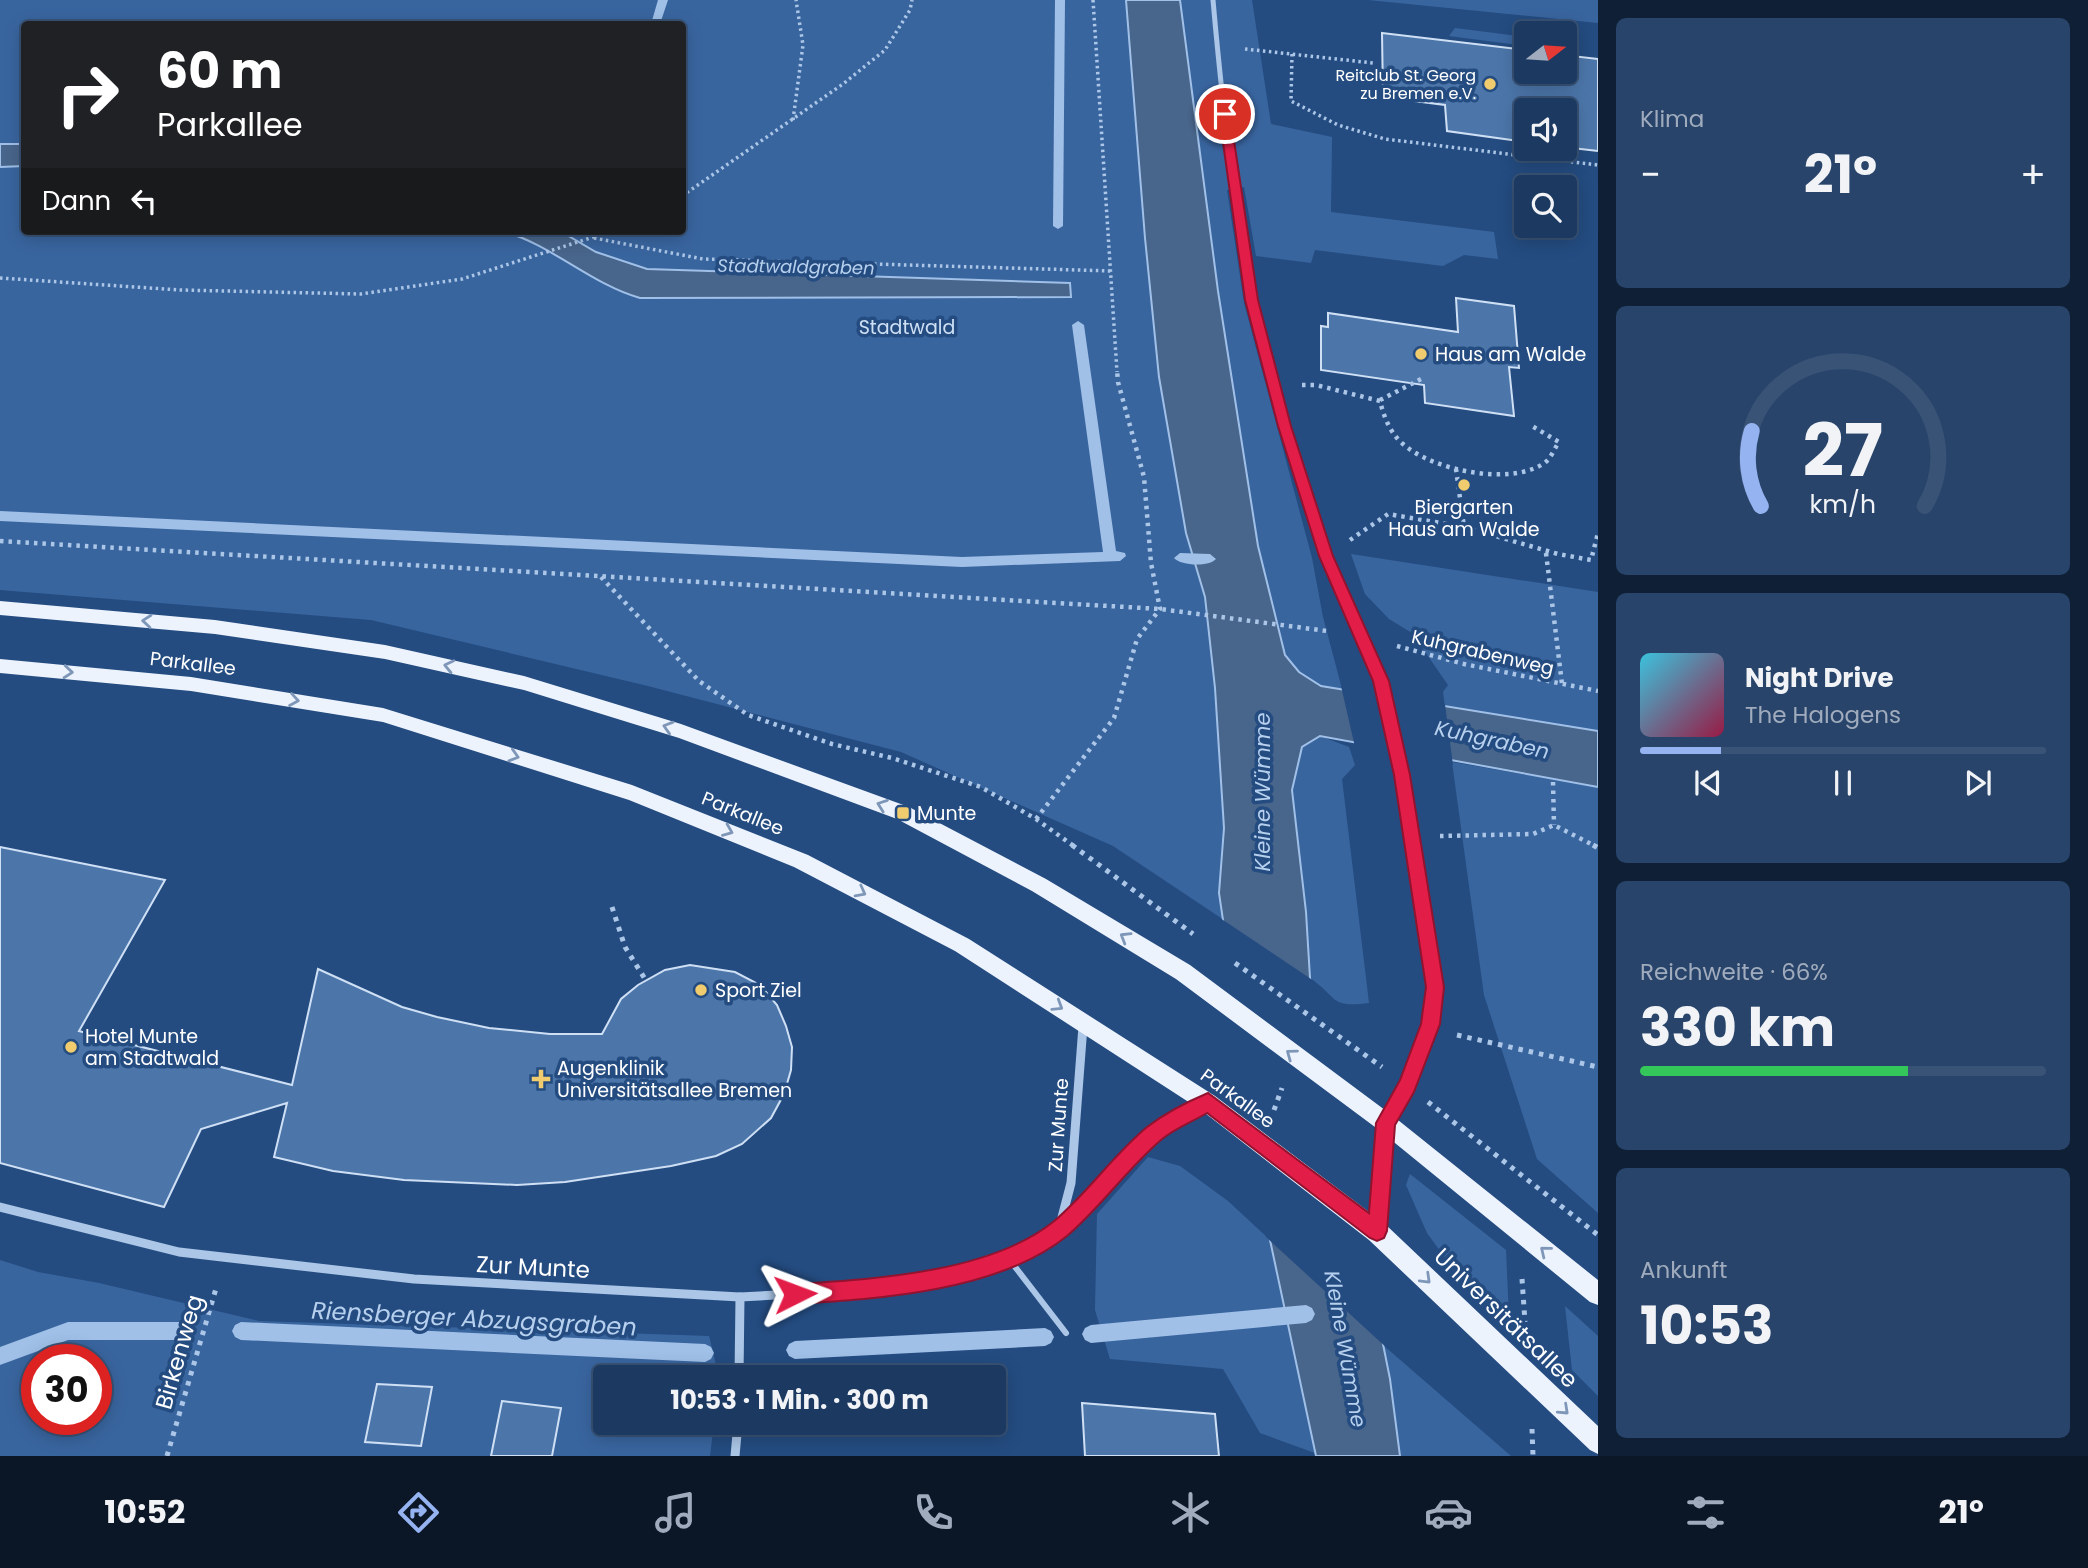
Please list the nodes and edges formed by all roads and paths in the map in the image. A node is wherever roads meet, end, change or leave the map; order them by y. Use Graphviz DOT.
graph roads {
  1 [pos="796,0"];
  2 [pos="912,0"];
  3 [pos="1093,0"];
  4 [pos="1213,0"];
  5 [pos="1217,46"];
  6 [pos="1292,54"];
  7 [pos="1373,63"];
  8 [pos="793,120"];
  9 [pos="1598,165"];
  10 [pos="686,193"];
  11 [pos="601,235"];
  12 [pos="593,238"];
  13 [pos="1112,271"];
  14 [pos="0,278"];
  15 [pos="1423,378"];
  16 [pos="1273,384"];
  17 [pos="1380,401"];
  18 [pos="1532,426"];
  19 [pos="1456,469"];
  20 [pos="1464,527"];
  21 [pos="1598,533"];
  22 [pos="0,541"];
  23 [pos="1546,553"];
  24 [pos="1326,556"];
  25 [pos="600,576"];
  26 [pos="0,608"];
  27 [pos="1160,609"];
  28 [pos="1294,625"];
  29 [pos="1363,636"];
  30 [pos="0,666"];
  31 [pos="1562,684"];
  32 [pos="1598,691"];
  33 [pos="1553,782"];
  34 [pos="1036,819"];
  35 [pos="1554,825"];
  36 [pos="1411,837"];
  37 [pos="1598,848"];
  38 [pos="612,907"];
  39 [pos="1196,936"];
  40 [pos="1230,960"];
  41 [pos="645,979"];
  42 [pos="1084,1021"];
  43 [pos="1430,1024"];
  44 [pos="1598,1067"];
  45 [pos="1407,1085"];
  46 [pos="1208,1102"];
  47 [pos="1386,1123"];
  48 [pos="0,1208"];
  49 [pos="1059,1229"];
  50 [pos="1377,1231"];
  51 [pos="1598,1235"];
  52 [pos="226,1257"];
  53 [pos="1009,1259"];
  54 [pos="1598,1294"];
  55 [pos="740,1297"];
  56 [pos="1066,1333"];
  57 [pos="739,1365"];
  58 [pos="737,1435"];
  59 [pos="1598,1442"];
  60 [pos="167,1456"];
  61 [pos="735,1456"];
  1 -- 8 [label="path"];
  2 -- 8 [label="path"];
  3 -- 13 [label="path"];
  4 -- 5 [label="street"];
  5 -- 6 [label="path"];
  5 -- 16 [label="street"];
  6 -- 7 [label="path"];
  6 -- 9 [label="path"];
  8 -- 10 [label="path"];
  11 -- 12 [label="path"];
  12 -- 13 [label="path"];
  12 -- 14 [label="path"];
  13 -- 27 [label="path"];
  15 -- 17 [label="path"];
  16 -- 17 [label="path"];
  16 -- 24 [label="street"];
  17 -- 19 [label="path"];
  18 -- 19 [label="path"];
  19 -- 20 [label="path"];
  20 -- 23 [label="path"];
  20 -- 24 [label="path"];
  21 -- 23 [label="path"];
  22 -- 25 [label="path"];
  23 -- 31 [label="path"];
  24 -- 29 [label="street"];
  25 -- 27 [label="path"];
  25 -- 34 [label="path"];
  47 -- 26 [label="main road, Parkallee, one-way"];
  27 -- 28 [label="path"];
  27 -- 34 [label="path"];
  29 -- 31 [label="path, Kuhgrabenweg"];
  29 -- 36 [label="street"];
  30 -- 42 [label="main road, Parkallee, one-way"];
  31 -- 32 [label="path, Kuhgrabenweg"];
  33 -- 35 [label="path"];
  34 -- 39 [label="path"];
  35 -- 36 [label="path"];
  35 -- 37 [label="path"];
  36 -- 43 [label="street"];
  38 -- 41 [label="path"];
  40 -- 45 [label="path"];
  42 -- 46 [label="main road, Parkallee"];
  42 -- 49 [label="street, Zur Munte"];
  43 -- 44 [label="path"];
  43 -- 45 [label="street"];
  45 -- 47 [label="street"];
  45 -- 51 [label="path"];
  46 -- 49 [label="street, Zur Munte"];
  46 -- 50 [label="main road, Parkallee"];
  47 -- 50 [label="street"];
  54 -- 47 [label="main road, one-way"];
  48 -- 52 [label="street, Zur Munte"];
  49 -- 53 [label="street, Zur Munte"];
  50 -- 59 [label="main road, Universitätsallee, one-way"];
  52 -- 55 [label="street, Zur Munte"];
  52 -- 60 [label="path, Birkenweg"];
  53 -- 55 [label="street, Zur Munte"];
  53 -- 56 [label="lane"];
  55 -- 57 [label="street"];
  58 -- 61 [label="street"];
}
